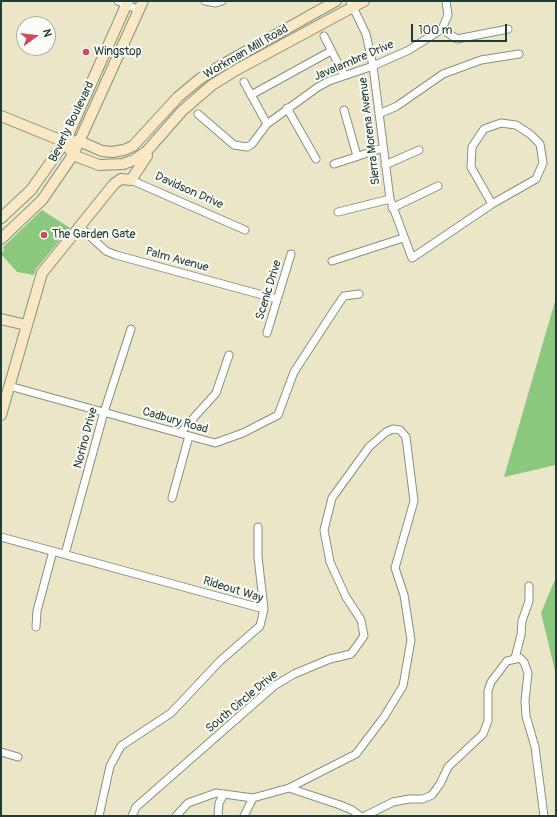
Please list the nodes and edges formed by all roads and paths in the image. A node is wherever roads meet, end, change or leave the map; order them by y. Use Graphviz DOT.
graph roads {
  1 [pos="205,1"];
  2 [pos="222,1"];
  3 [pos="336,1"];
  4 [pos="364,1"];
  5 [pos="446,1"];
  6 [pos="124,2"];
  7 [pos="352,4"];
  8 [pos="141,6"];
  9 [pos="442,29"];
  10 [pos="508,29"];
  11 [pos="324,36"];
  12 [pos="331,51"];
  13 [pos="520,54"];
  14 [pos="373,66"];
  15 [pos="344,75"];
  16 [pos="244,82"];
  17 [pos="251,96"];
  18 [pos="173,102"];
  19 [pos="287,108"];
  20 [pos="344,110"];
  21 [pos="182,111"];
  22 [pos="198,114"];
  23 [pos="379,114"];
  24 [pos="1,116"];
  25 [pos="267,124"];
  26 [pos="79,141"];
  27 [pos="64,142"];
  28 [pos="383,148"];
  29 [pos="419,150"];
  30 [pos="146,152"];
  31 [pos="72,155"];
  32 [pos="357,156"];
  33 [pos="316,159"];
  34 [pos="334,164"];
  35 [pos="385,165"];
  36 [pos="109,166"];
  37 [pos="122,181"];
  38 [pos="438,186"];
  39 [pos="390,199"];
  40 [pos="492,204"];
  41 [pos="392,208"];
  42 [pos="338,212"];
  43 [pos="1,218"];
  44 [pos="79,226"];
  45 [pos="245,230"];
  46 [pos="403,238"];
  47 [pos="1,239"];
  48 [pos="291,254"];
  49 [pos="332,260"];
  50 [pos="359,294"];
  51 [pos="277,299"];
  52 [pos="1,319"];
  53 [pos="26,325"];
  54 [pos="131,329"];
  55 [pos="267,333"];
  56 [pos="229,355"];
  57 [pos="9,386"];
  58 [pos="104,412"];
  59 [pos="1,414"];
  60 [pos="180,433"];
  61 [pos="189,436"];
  62 [pos="172,498"];
  63 [pos="258,526"];
  64 [pos="1,537"];
  65 [pos="53,551"];
  66 [pos="65,554"];
  67 [pos="529,586"];
  68 [pos="264,609"];
  69 [pos="36,627"];
  70 [pos="515,658"];
  71 [pos="1,752"];
  72 [pos="18,757"];
  73 [pos="289,788"];
  74 [pos="224,794"];
  75 [pos="253,798"];
  76 [pos="98,816"];
  77 [pos="132,816"];
  78 [pos="176,816"];
  79 [pos="218,816"];
  80 [pos="244,816"];
  81 [pos="360,816"];
  82 [pos="365,816"];
  83 [pos="544,816"];
  1 -- 2 [label="street"];
  3 -- 18 [label="main road, Workman Mill Road"];
  4 -- 7 [label="main road, Workman Mill Road"];
  5 -- 9 [label="street"];
  6 -- 8 [label="street"];
  6 -- 27 [label="main road, Beverly Boulevard"];
  7 -- 14 [label="street, Sierra Morena Avenue"];
  7 -- 21 [label="main road, Workman Mill Road"];
  8 -- 26 [label="main road, Beverly Boulevard"];
  9 -- 10 [label="street"];
  9 -- 14 [label="street, Javalambre Drive"];
  11 -- 12 [label="street"];
  12 -- 15 [label="street"];
  12 -- 17 [label="street"];
  13 -- 23 [label="street"];
  14 -- 15 [label="street, Javalambre Drive"];
  14 -- 23 [label="street, Sierra Morena Avenue"];
  15 -- 19 [label="street, Javalambre Drive"];
  16 -- 17 [label="street"];
  17 -- 25 [label="street"];
  18 -- 21 [label="main road"];
  18 -- 26 [label="main road, Workman Mill Road"];
  19 -- 25 [label="street, Javalambre Drive"];
  19 -- 33 [label="street"];
  20 -- 32 [label="street"];
  21 -- 30 [label="main road, Workman Mill Road"];
  22 -- 25 [label="street, Javalambre Drive"];
  23 -- 28 [label="street, Sierra Morena Avenue"];
  24 -- 27 [label="main road"];
  26 -- 27 [label="main road, Workman Mill Road"];
  26 -- 31 [label="main road, Beverly Boulevard"];
  27 -- 31 [label="main road"];
  27 -- 43 [label="main road, Beverly Boulevard"];
  28 -- 32 [label="street"];
  28 -- 35 [label="street, Sierra Morena Avenue"];
  29 -- 35 [label="street"];
  30 -- 36 [label="main road, Workman Mill Road"];
  30 -- 37 [label="main road"];
  31 -- 36 [label="main road, Workman Mill Road"];
  31 -- 47 [label="main road, Beverly Boulevard"];
  32 -- 34 [label="street"];
  35 -- 39 [label="street, Sierra Morena Avenue"];
  36 -- 37 [label="main road"];
  37 -- 44 [label="main road"];
  37 -- 45 [label="street, Davidson Drive"];
  38 -- 41 [label="street"];
  39 -- 41 [label="street, Sierra Morena Avenue"];
  39 -- 42 [label="street"];
  40 -- 40 [label="street"];
  40 -- 46 [label="street, Sierra Morena Avenue"];
  41 -- 46 [label="street, Sierra Morena Avenue"];
  44 -- 51 [label="street, Palm Avenue"];
  44 -- 53 [label="main road"];
  46 -- 49 [label="street"];
  48 -- 51 [label="street, Scenic Drive"];
  50 -- 61 [label="street, Cadbury Road"];
  51 -- 55 [label="street, Scenic Drive"];
  52 -- 53 [label="main road"];
  53 -- 57 [label="main road"];
  54 -- 58 [label="street, Norino Drive"];
  56 -- 60 [label="street"];
  57 -- 58 [label="street, Cadbury Road"];
  57 -- 59 [label="main road"];
  58 -- 60 [label="street, Cadbury Road"];
  58 -- 66 [label="street, Norino Drive"];
  60 -- 61 [label="street, Cadbury Road"];
  61 -- 62 [label="street"];
  63 -- 68 [label="street"];
  64 -- 65 [label="street, Rideout Way"];
  65 -- 66 [label="street, Rideout Way"];
  65 -- 69 [label="street"];
  66 -- 68 [label="street, Rideout Way"];
  67 -- 70 [label="street"];
  68 -- 76 [label="street, Rideout Way"];
  70 -- 82 [label="street"];
  70 -- 83 [label="street"];
  71 -- 72 [label="street"];
  73 -- 75 [label="street"];
  73 -- 77 [label="street, South Circle Drive"];
  73 -- 81 [label="street"];
  74 -- 75 [label="street"];
  74 -- 78 [label="street"];
  74 -- 79 [label="street"];
  75 -- 80 [label="street"];
}
